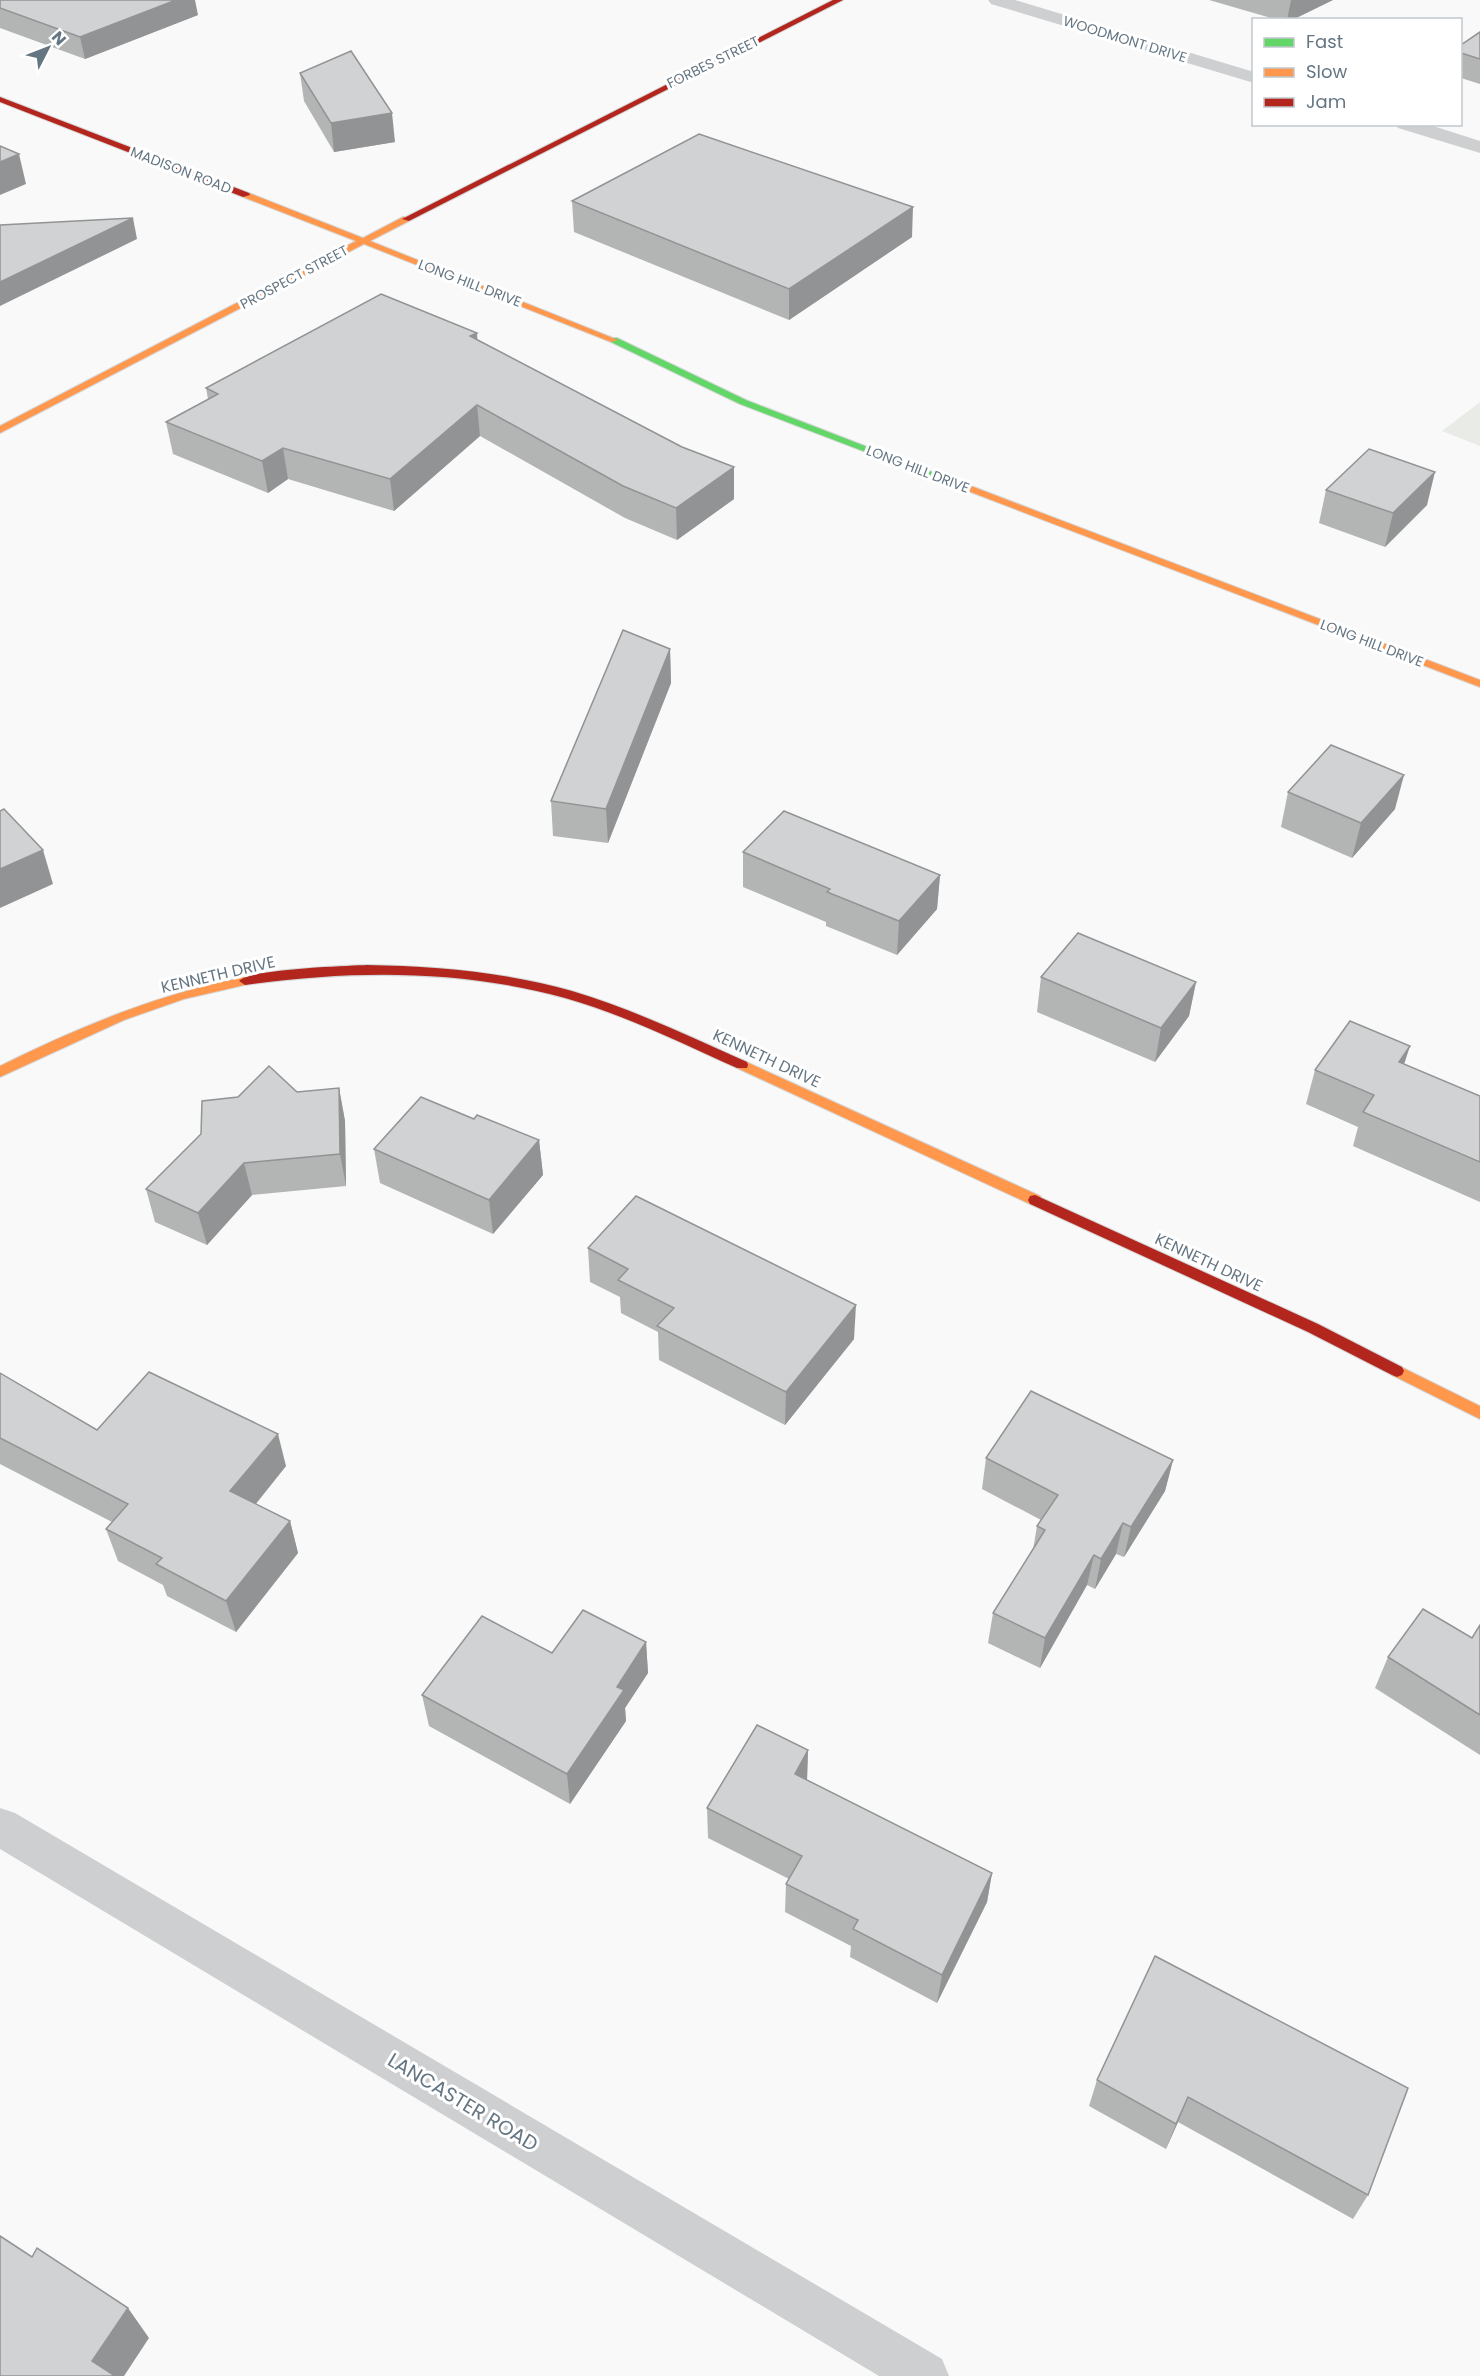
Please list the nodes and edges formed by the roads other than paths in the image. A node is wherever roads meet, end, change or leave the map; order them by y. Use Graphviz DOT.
graph roads {
  1 [pos="839,0"];
  2 [pos="997,0"];
  3 [pos="1252,77"];
  4 [pos="0,99"];
  5 [pos="588,124"];
  6 [pos="1412,126"];
  7 [pos="1480,147"];
  8 [pos="363,241"];
  9 [pos="0,430"];
  10 [pos="1480,684"];
  11 [pos="0,1072"];
  12 [pos="1480,1413"];
  13 [pos="0,1827"];
  14 [pos="925,2376"];
  1 -- 5 [label="street, FORBES STREET"];
  2 -- 3 [label="street, WOODMONT DRIVE"];
  4 -- 8 [label="street, MADISON ROAD"];
  5 -- 8 [label="street, PROSPECT STREET"];
  6 -- 7 [label="street"];
  8 -- 9 [label="street, PROSPECT STREET"];
  8 -- 10 [label="street, LONG HILL DRIVE"];
  11 -- 12 [label="street, KENNETH DRIVE"];
  13 -- 14 [label="street, LANCASTER ROAD"];
}
